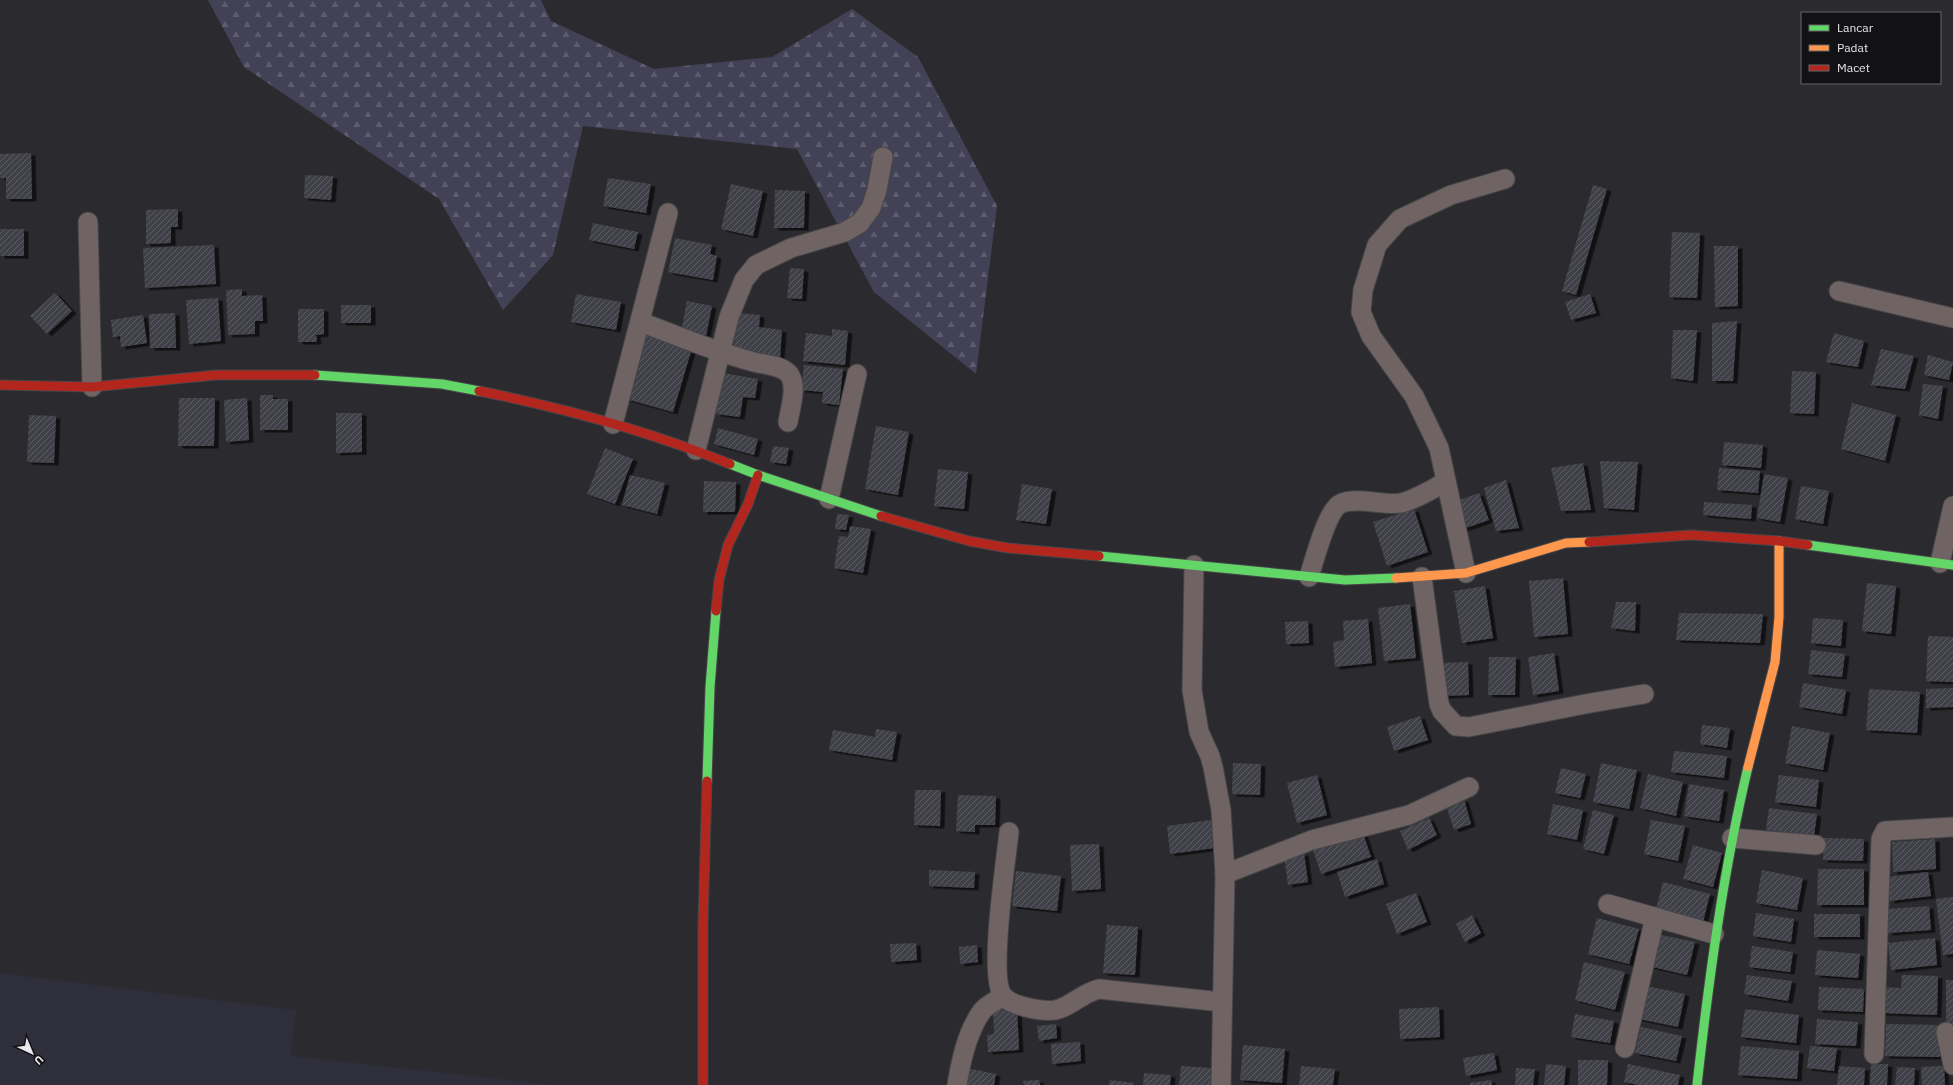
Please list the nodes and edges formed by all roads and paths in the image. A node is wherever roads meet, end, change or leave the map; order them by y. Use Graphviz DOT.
graph roads {
  1 [pos="882,157"];
  2 [pos="1505,179"];
  3 [pos="668,213"];
  4 [pos="88,222"];
  5 [pos="1839,291"];
  6 [pos="1953,318"];
  7 [pos="640,322"];
  8 [pos="720,352"];
  9 [pos="857,374"];
  10 [pos="0,385"];
  11 [pos="92,387"];
  12 [pos="788,422"];
  13 [pos="613,424"];
  14 [pos="696,450"];
  15 [pos="758,475"];
  16 [pos="1446,482"];
  17 [pos="829,499"];
  18 [pos="1953,506"];
  19 [pos="1779,541"];
  20 [pos="1947,564"];
  21 [pos="1194,565"];
  22 [pos="1466,573"];
  23 [pos="1309,577"];
  24 [pos="1422,577"];
  25 [pos="1644,694"];
  26 [pos="1469,787"];
  27 [pos="1953,827"];
  28 [pos="1009,832"];
  29 [pos="1732,838"];
  30 [pos="1816,845"];
  31 [pos="1225,874"];
  32 [pos="1608,904"];
  33 [pos="1655,917"];
  34 [pos="1714,934"];
  35 [pos="1003,996"];
  36 [pos="1222,1002"];
  37 [pos="1946,1032"];
  38 [pos="1625,1048"];
  39 [pos="1874,1054"];
  40 [pos="1953,1065"];
  41 [pos="703,1085"];
  42 [pos="957,1085"];
  43 [pos="1221,1085"];
  44 [pos="1697,1085"];
  1 -- 8 [label="street"];
  2 -- 16 [label="street"];
  3 -- 7 [label="street"];
  4 -- 11 [label="street"];
  5 -- 6 [label="street"];
  7 -- 8 [label="street"];
  7 -- 13 [label="street"];
  8 -- 12 [label="street"];
  8 -- 14 [label="street"];
  9 -- 17 [label="street"];
  10 -- 11 [label="street"];
  11 -- 13 [label="street"];
  13 -- 14 [label="street"];
  14 -- 15 [label="street"];
  15 -- 17 [label="street"];
  15 -- 41 [label="street"];
  16 -- 22 [label="street"];
  16 -- 23 [label="street"];
  17 -- 21 [label="street"];
  18 -- 20 [label="street"];
  19 -- 20 [label="street"];
  19 -- 22 [label="street"];
  19 -- 29 [label="street"];
  21 -- 23 [label="street"];
  21 -- 31 [label="street"];
  22 -- 24 [label="street"];
  23 -- 24 [label="street"];
  24 -- 25 [label="street"];
  26 -- 31 [label="street"];
  27 -- 39 [label="street"];
  28 -- 35 [label="street"];
  29 -- 30 [label="street"];
  29 -- 34 [label="street"];
  31 -- 36 [label="street"];
  32 -- 33 [label="street"];
  33 -- 34 [label="street"];
  33 -- 38 [label="street"];
  34 -- 44 [label="street"];
  35 -- 36 [label="street"];
  35 -- 42 [label="street"];
  36 -- 43 [label="street"];
  37 -- 40 [label="street"];
}
